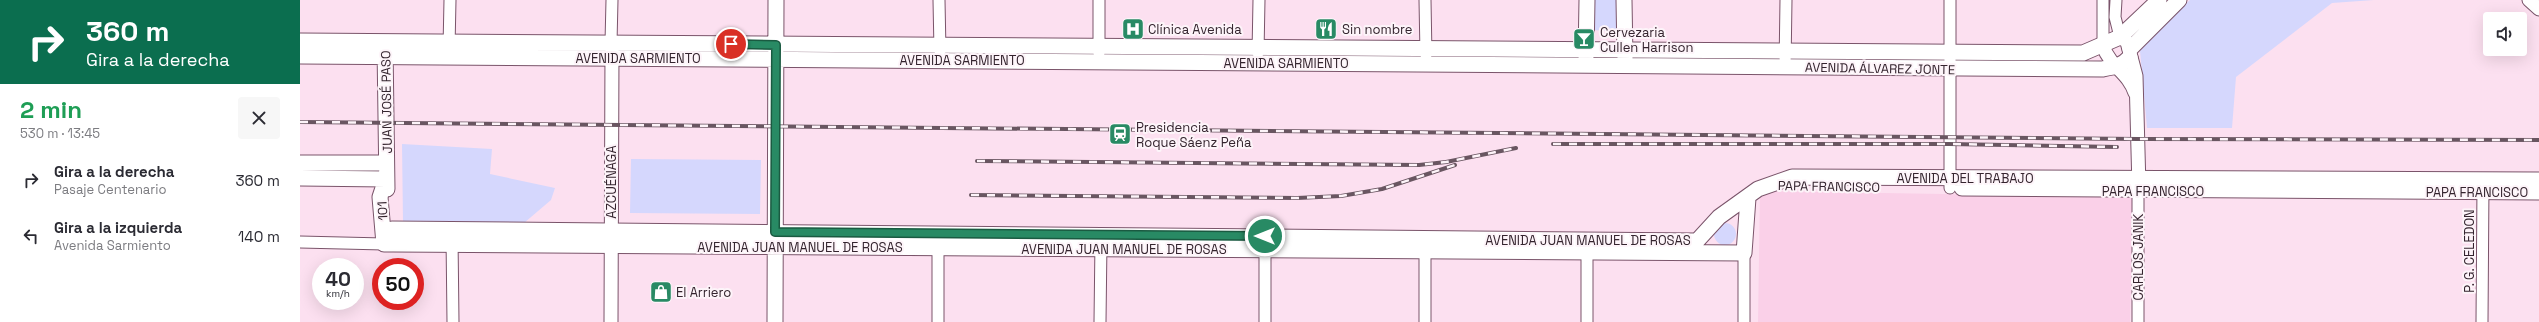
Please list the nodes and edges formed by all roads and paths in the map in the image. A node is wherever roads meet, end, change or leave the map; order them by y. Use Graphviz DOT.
graph roads {
  1 [pos="450,0"];
  2 [pos="612,0"];
  3 [pos="776,0"];
  4 [pos="940,0"];
  5 [pos="1099,0"];
  6 [pos="1259,0"];
  7 [pos="1425,0"];
  8 [pos="1587,0"];
  9 [pos="1624,0"];
  10 [pos="1786,0"];
  11 [pos="1950,0"];
  12 [pos="2103,0"];
  13 [pos="2116,0"];
  14 [pos="2158,0"];
  15 [pos="2179,0"];
  16 [pos="2529,0"];
  17 [pos="2539,9"];
  18 [pos="2120,37"];
  19 [pos="300,41"];
  20 [pos="450,41"];
  21 [pos="385,42"];
  22 [pos="611,43"];
  23 [pos="940,45"];
  24 [pos="1099,46"];
  25 [pos="2103,46"];
  26 [pos="1258,47"];
  27 [pos="1426,47"];
  28 [pos="1586,48"];
  29 [pos="1624,49"];
  30 [pos="776,52"];
  31 [pos="1785,52"];
  32 [pos="1949,53"];
  33 [pos="2130,53"];
  34 [pos="300,56"];
  35 [pos="384,57"];
  36 [pos="449,57"];
  37 [pos="612,58"];
  38 [pos="939,60"];
  39 [pos="1099,62"];
  40 [pos="1257,63"];
  41 [pos="1426,64"];
  42 [pos="1586,65"];
  43 [pos="1625,65"];
  44 [pos="1785,67"];
  45 [pos="2115,67"];
  46 [pos="1948,68"];
  47 [pos="2135,95"];
  48 [pos="300,163"];
  49 [pos="386,163"];
  50 [pos="300,178"];
  51 [pos="386,178"];
  52 [pos="2539,180"];
  53 [pos="1950,183"];
  54 [pos="2139,185"];
  55 [pos="2483,186"];
  56 [pos="2539,192"];
  57 [pos="1748,198"];
  58 [pos="1719,217"];
  59 [pos="1745,224"];
  60 [pos="452,228"];
  61 [pos="392,229"];
  62 [pos="611,230"];
  63 [pos="1701,238"];
  64 [pos="775,239"];
  65 [pos="938,240"];
  66 [pos="300,242"];
  67 [pos="1101,242"];
  68 [pos="1265,243"];
  69 [pos="388,244"];
  70 [pos="452,244"];
  71 [pos="1425,244"];
  72 [pos="611,245"];
  73 [pos="1587,246"];
  74 [pos="1710,253"];
  75 [pos="1744,253"];
  76 [pos="453,322"];
  77 [pos="611,322"];
  78 [pos="775,322"];
  79 [pos="938,322"];
  80 [pos="1100,322"];
  81 [pos="1265,322"];
  82 [pos="1425,322"];
  83 [pos="1587,322"];
  84 [pos="1744,322"];
  85 [pos="2138,322"];
  86 [pos="2482,322"];
  1 -- 20 [label="street"];
  2 -- 22 [label="street"];
  3 -- 30 [label="main road"];
  4 -- 23 [label="street"];
  5 -- 24 [label="street"];
  6 -- 26 [label="street"];
  7 -- 27 [label="street"];
  8 -- 28 [label="main road"];
  9 -- 29 [label="main road"];
  10 -- 31 [label="street"];
  11 -- 32 [label="street"];
  12 -- 25 [label="street"];
  13 -- 18 [label="street"];
  14 -- 18 [label="main road, AVENIDA ÁLVAREZ JONTE"];
  15 -- 33 [label="main road"];
  16 -- 17 [label="street"];
  18 -- 25 [label="main road, AVENIDA ÁLVAREZ JONTE"];
  18 -- 33 [label="street"];
  19 -- 21 [label="main road, AVENIDA SARMIENTO"];
  20 -- 21 [label="main road, AVENIDA SARMIENTO"];
  20 -- 22 [label="main road, AVENIDA SARMIENTO"];
  20 -- 36 [label="street"];
  21 -- 35 [label="main road, JUAN JOSÉ PASO"];
  22 -- 30 [label="main road, AVENIDA SARMIENTO"];
  22 -- 37 [label="street, AZCUÉNAGA"];
  23 -- 24 [label="main road, AVENIDA SARMIENTO"];
  23 -- 30 [label="main road, AVENIDA SARMIENTO"];
  23 -- 38 [label="street"];
  24 -- 26 [label="main road, AVENIDA SARMIENTO"];
  24 -- 39 [label="street"];
  25 -- 32 [label="main road, AVENIDA ÁLVAREZ JONTE"];
  25 -- 45 [label="street"];
  26 -- 27 [label="main road, AVENIDA SARMIENTO"];
  26 -- 40 [label="street"];
  27 -- 28 [label="main road, AVENIDA SARMIENTO"];
  27 -- 41 [label="street"];
  28 -- 29 [label="main road, AVENIDA SARMIENTO"];
  28 -- 42 [label="main road"];
  29 -- 31 [label="main road, AVENIDA ÁLVAREZ JONTE"];
  29 -- 43 [label="main road"];
  30 -- 37 [label="main road, AVENIDA SARMIENTO"];
  30 -- 38 [label="main road, AVENIDA SARMIENTO"];
  30 -- 64 [label="main road"];
  31 -- 32 [label="main road, AVENIDA ÁLVAREZ JONTE"];
  31 -- 44 [label="street"];
  32 -- 46 [label="street"];
  33 -- 45 [label="main road"];
  33 -- 47 [label="street, CARLOS JANIK"];
  34 -- 35 [label="main road, AVENIDA SARMIENTO"];
  35 -- 36 [label="main road, AVENIDA SARMIENTO"];
  35 -- 49 [label="main road, JUAN JOSÉ PASO"];
  36 -- 37 [label="main road, AVENIDA SARMIENTO"];
  37 -- 62 [label="street, AZCUÉNAGA"];
  38 -- 39 [label="main road, AVENIDA SARMIENTO"];
  39 -- 40 [label="main road, AVENIDA SARMIENTO"];
  40 -- 41 [label="main road, AVENIDA SARMIENTO"];
  41 -- 42 [label="main road, AVENIDA SARMIENTO"];
  42 -- 43 [label="main road, AVENIDA SARMIENTO"];
  43 -- 44 [label="main road, AVENIDA ÁLVAREZ JONTE"];
  44 -- 46 [label="main road, AVENIDA ÁLVAREZ JONTE"];
  45 -- 46 [label="main road, AVENIDA ÁLVAREZ JONTE"];
  45 -- 47 [label="street, CARLOS JANIK"];
  46 -- 53 [label="street"];
  47 -- 54 [label="street, CARLOS JANIK"];
  48 -- 49 [label="main road"];
  49 -- 51 [label="main road"];
  50 -- 51 [label="main road"];
  51 -- 61 [label="main road"];
  51 -- 69 [label="main road, 101"];
  52 -- 55 [label="main road, PAPA FRANCISCO"];
  53 -- 54 [label="main road, AVENIDA DEL TRABAJO"];
  53 -- 57 [label="main road, AVENIDA DEL TRABAJO"];
  54 -- 55 [label="main road, PAPA FRANCISCO"];
  54 -- 85 [label="street, CARLOS JANIK"];
  55 -- 56 [label="main road, PAPA FRANCISCO"];
  55 -- 86 [label="street, P. G. CELEDON"];
  57 -- 58 [label="main road, AVENIDA JUAN MANUEL DE ROSAS"];
  57 -- 59 [label="main road"];
  58 -- 59 [label="main road"];
  58 -- 63 [label="main road, AVENIDA JUAN MANUEL DE ROSAS"];
  59 -- 75 [label="main road"];
  60 -- 61 [label="main road, AVENIDA JUAN MANUEL DE ROSAS"];
  60 -- 62 [label="main road, AVENIDA JUAN MANUEL DE ROSAS"];
  60 -- 70 [label="street"];
  61 -- 69 [label="main road"];
  62 -- 64 [label="main road, AVENIDA JUAN MANUEL DE ROSAS"];
  62 -- 72 [label="street, AZCUÉNAGA"];
  63 -- 73 [label="main road, AVENIDA JUAN MANUEL DE ROSAS"];
  63 -- 74 [label="main road"];
  64 -- 65 [label="main road, AVENIDA JUAN MANUEL DE ROSAS"];
  64 -- 72 [label="main road, AVENIDA JUAN MANUEL DE ROSAS"];
  64 -- 78 [label="main road"];
  65 -- 67 [label="main road, AVENIDA JUAN MANUEL DE ROSAS"];
  65 -- 79 [label="street"];
  66 -- 69 [label="street"];
  67 -- 68 [label="main road, AVENIDA JUAN MANUEL DE ROSAS"];
  67 -- 80 [label="street"];
  68 -- 71 [label="main road, AVENIDA JUAN MANUEL DE ROSAS"];
  68 -- 81 [label="street"];
  69 -- 70 [label="main road, AVENIDA JUAN MANUEL DE ROSAS"];
  70 -- 72 [label="main road, AVENIDA JUAN MANUEL DE ROSAS"];
  70 -- 76 [label="street"];
  71 -- 73 [label="main road, AVENIDA JUAN MANUEL DE ROSAS"];
  71 -- 82 [label="street"];
  72 -- 77 [label="street, AZCUÉNAGA"];
  73 -- 74 [label="main road, AVENIDA JUAN MANUEL DE ROSAS"];
  73 -- 83 [label="street"];
  74 -- 75 [label="main road, AVENIDA JUAN MANUEL DE ROSAS"];
  75 -- 84 [label="street"];
}
